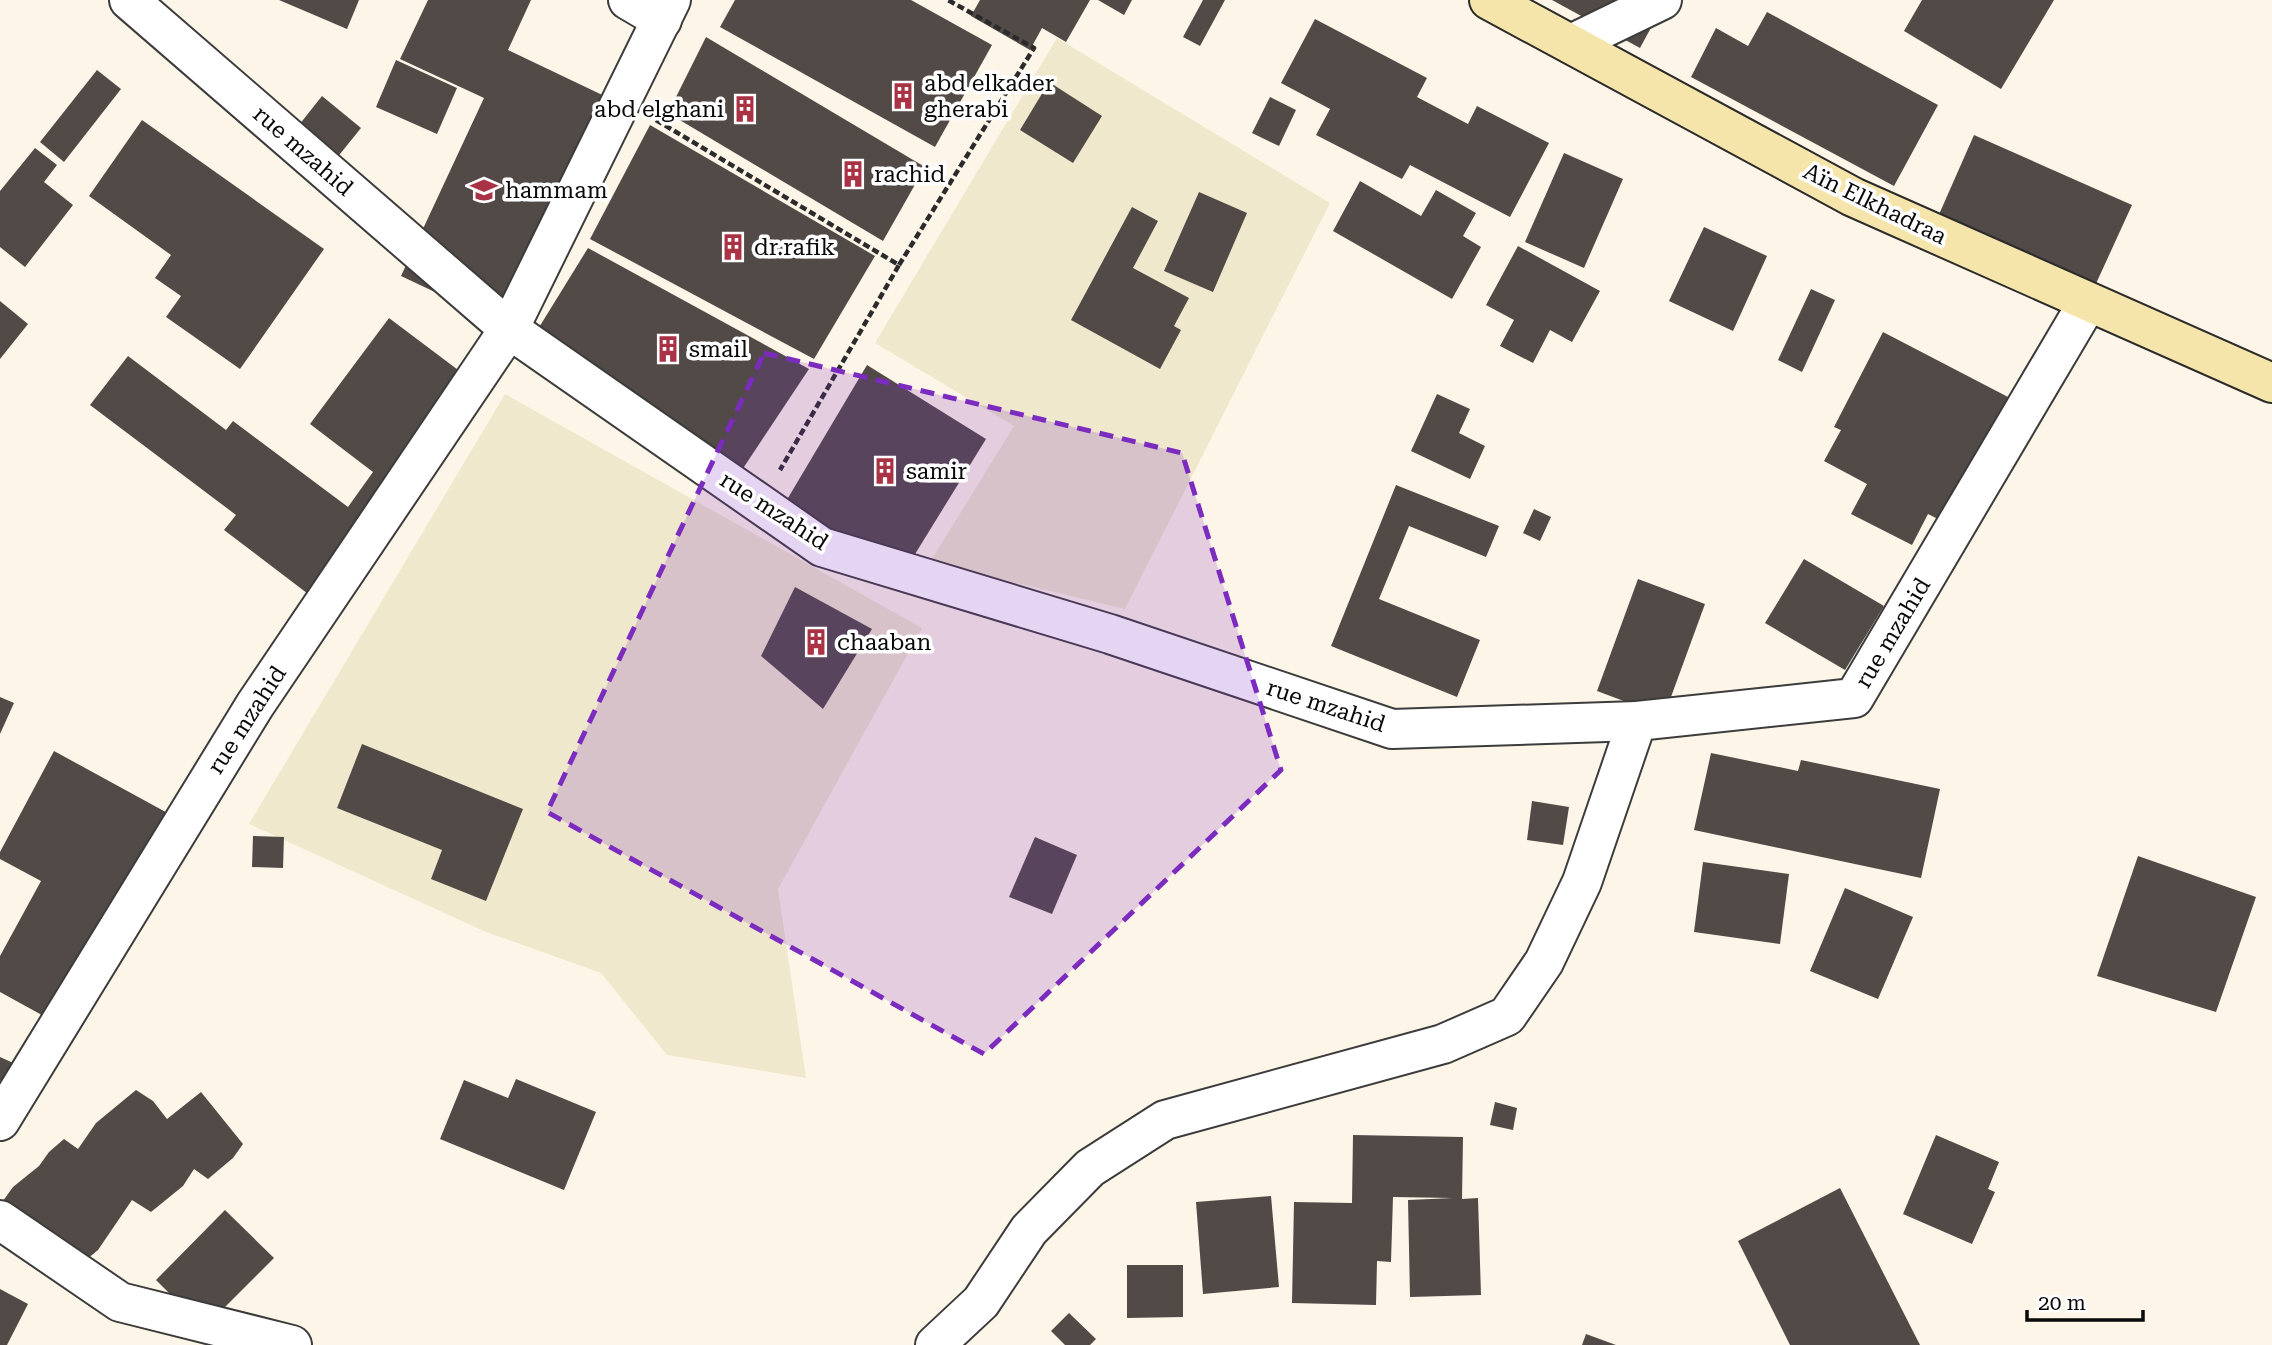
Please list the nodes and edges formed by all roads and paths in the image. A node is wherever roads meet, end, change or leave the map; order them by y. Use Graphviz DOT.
graph roads {
  1 [pos="129,0"];
  2 [pos="628,0"];
  3 [pos="948,0"];
  4 [pos="1489,0"];
  5 [pos="1662,0"];
  6 [pos="666,10"];
  7 [pos="1571,44"];
  8 [pos="622,100"];
  9 [pos="899,265"];
  10 [pos="2088,302"];
  11 [pos="509,329"];
  12 [pos="2272,383"];
  13 [pos="760,503"];
  14 [pos="1637,721"];
  15 [pos="0,1121"];
  16 [pos="0,1220"];
  17 [pos="292,1345"];
  18 [pos="935,1345"];
  1 -- 11 [label="street, rue mzahid"];
  2 -- 6 [label="street"];
  3 -- 9 [label="path"];
  4 -- 7 [label="main road, Aïn Elkhadraa"];
  5 -- 7 [label="street"];
  6 -- 8 [label="street, rue mzahid"];
  7 -- 10 [label="main road, Aïn Elkhadraa"];
  8 -- 9 [label="path"];
  8 -- 11 [label="street, rue mzahid"];
  9 -- 13 [label="path"];
  10 -- 12 [label="main road, Aïn Elkhadraa"];
  10 -- 14 [label="street, rue mzahid"];
  11 -- 13 [label="street, rue mzahid"];
  11 -- 15 [label="street, rue mzahid"];
  13 -- 14 [label="street, rue mzahid"];
  14 -- 18 [label="street"];
  16 -- 17 [label="street"];
}
